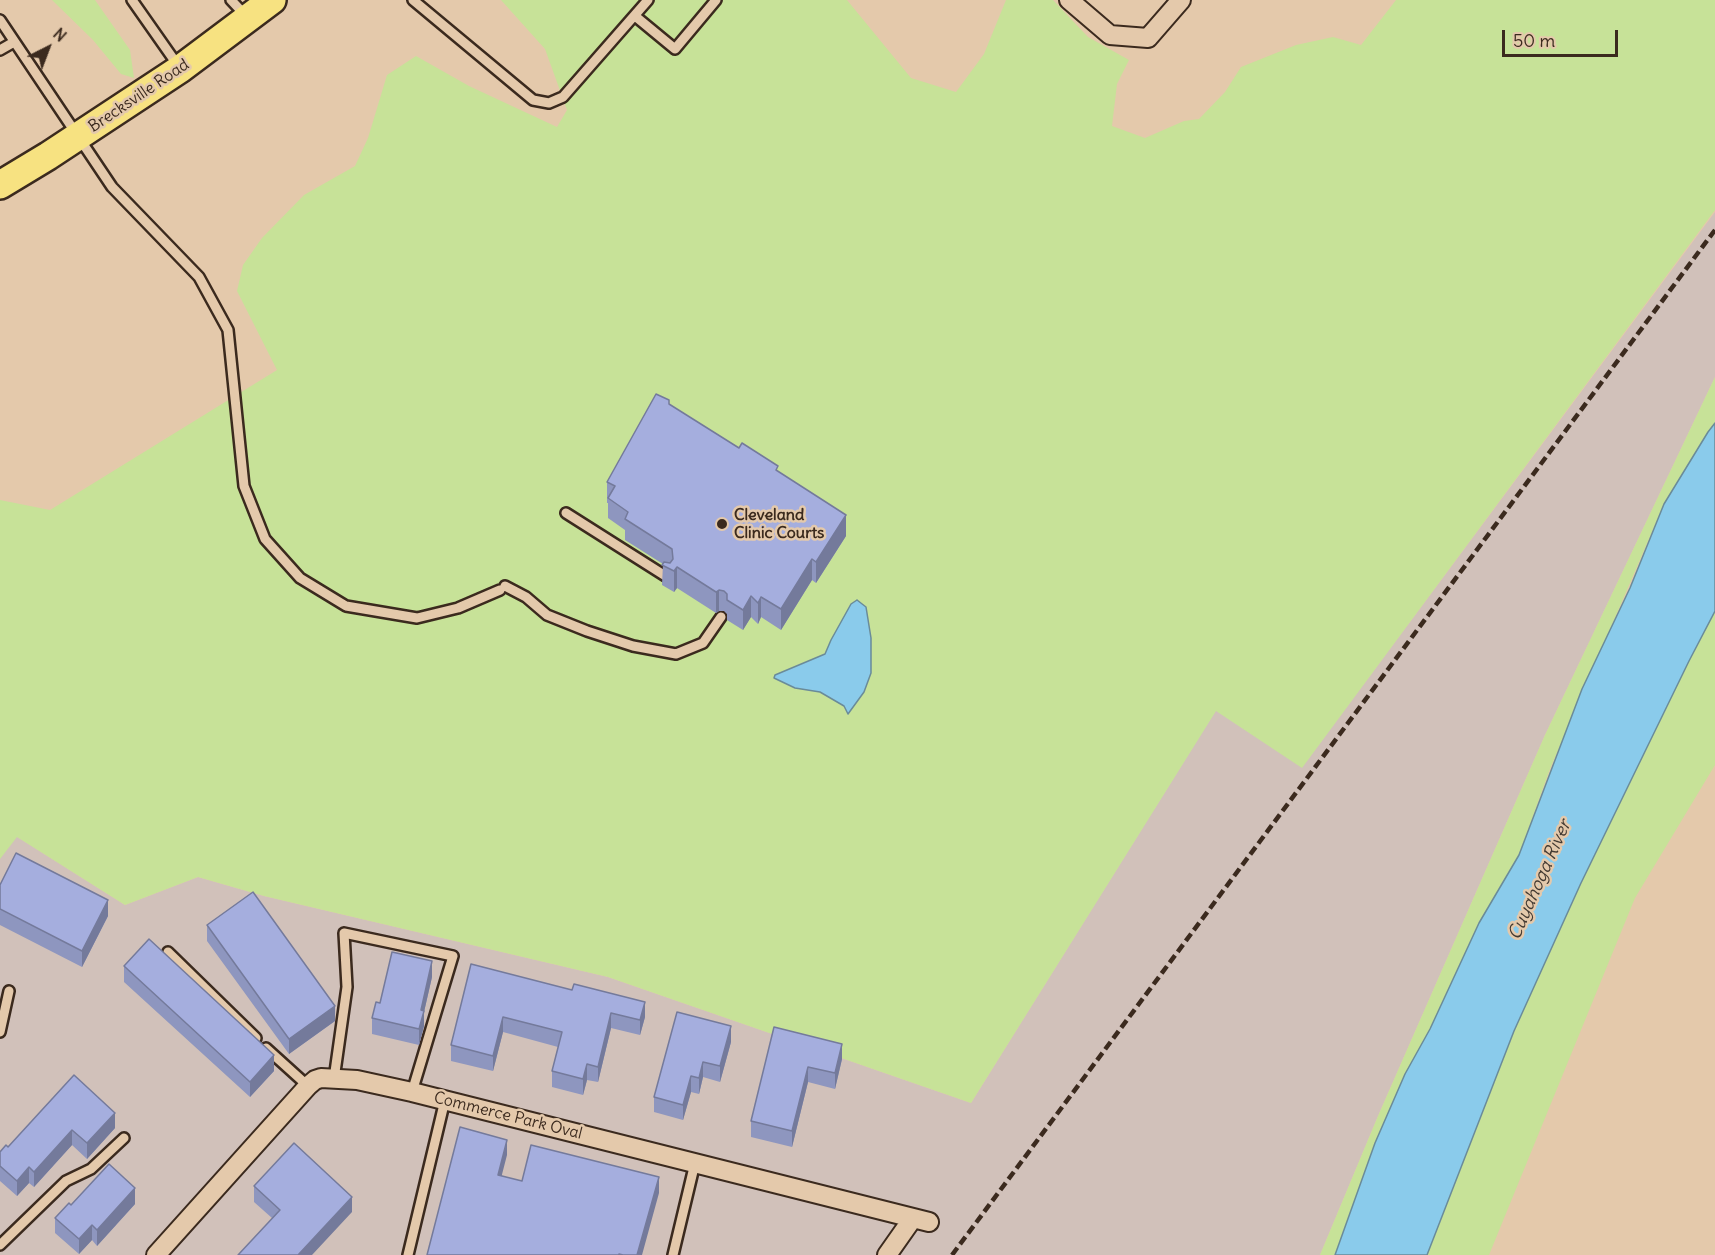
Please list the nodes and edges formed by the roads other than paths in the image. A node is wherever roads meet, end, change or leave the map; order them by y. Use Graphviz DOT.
graph roads {
  1 [pos="132,0"];
  2 [pos="272,0"];
  3 [pos="412,0"];
  4 [pos="648,0"];
  5 [pos="716,0"];
  6 [pos="1069,0"];
  7 [pos="1181,0"];
  8 [pos="240,9"];
  9 [pos="635,16"];
  10 [pos="0,20"];
  11 [pos="14,42"];
  12 [pos="0,50"];
  13 [pos="180,69"];
  14 [pos="78,137"];
  15 [pos="0,185"];
  16 [pos="566,513"];
  17 [pos="667,578"];
  18 [pos="721,617"];
  19 [pos="168,952"];
  20 [pos="9,991"];
  21 [pos="0,1032"];
  22 [pos="334,1079"];
  23 [pos="308,1086"];
  24 [pos="412,1092"];
  25 [pos="445,1100"];
  26 [pos="124,1138"];
  27 [pos="695,1163"];
  28 [pos="0,1245"];
  29 [pos="156,1255"];
  30 [pos="408,1255"];
  31 [pos="673,1255"];
  32 [pos="887,1255"];
  1 -- 13 [label="lane"];
  2 -- 8 [label="main road, Brecksville Road"];
  3 -- 9 [label="lane"];
  4 -- 9 [label="lane"];
  5 -- 9 [label="lane"];
  6 -- 7 [label="street"];
  8 -- 13 [label="main road, Brecksville Road"];
  10 -- 11 [label="lane"];
  11 -- 12 [label="lane"];
  11 -- 14 [label="lane"];
  13 -- 14 [label="main road, Brecksville Road"];
  14 -- 15 [label="main road, Brecksville Road"];
  14 -- 18 [label="lane"];
  16 -- 17 [label="lane"];
  19 -- 23 [label="lane"];
  20 -- 21 [label="lane"];
  22 -- 23 [label="street, Commerce Park Oval"];
  22 -- 24 [label="street, Commerce Park Oval"];
  22 -- 24 [label="lane"];
  23 -- 29 [label="street"];
  24 -- 25 [label="street, Commerce Park Oval"];
  25 -- 27 [label="street, Commerce Park Oval"];
  25 -- 30 [label="lane"];
  26 -- 28 [label="lane"];
  27 -- 31 [label="lane"];
  27 -- 32 [label="street, Commerce Park Oval"];
}
